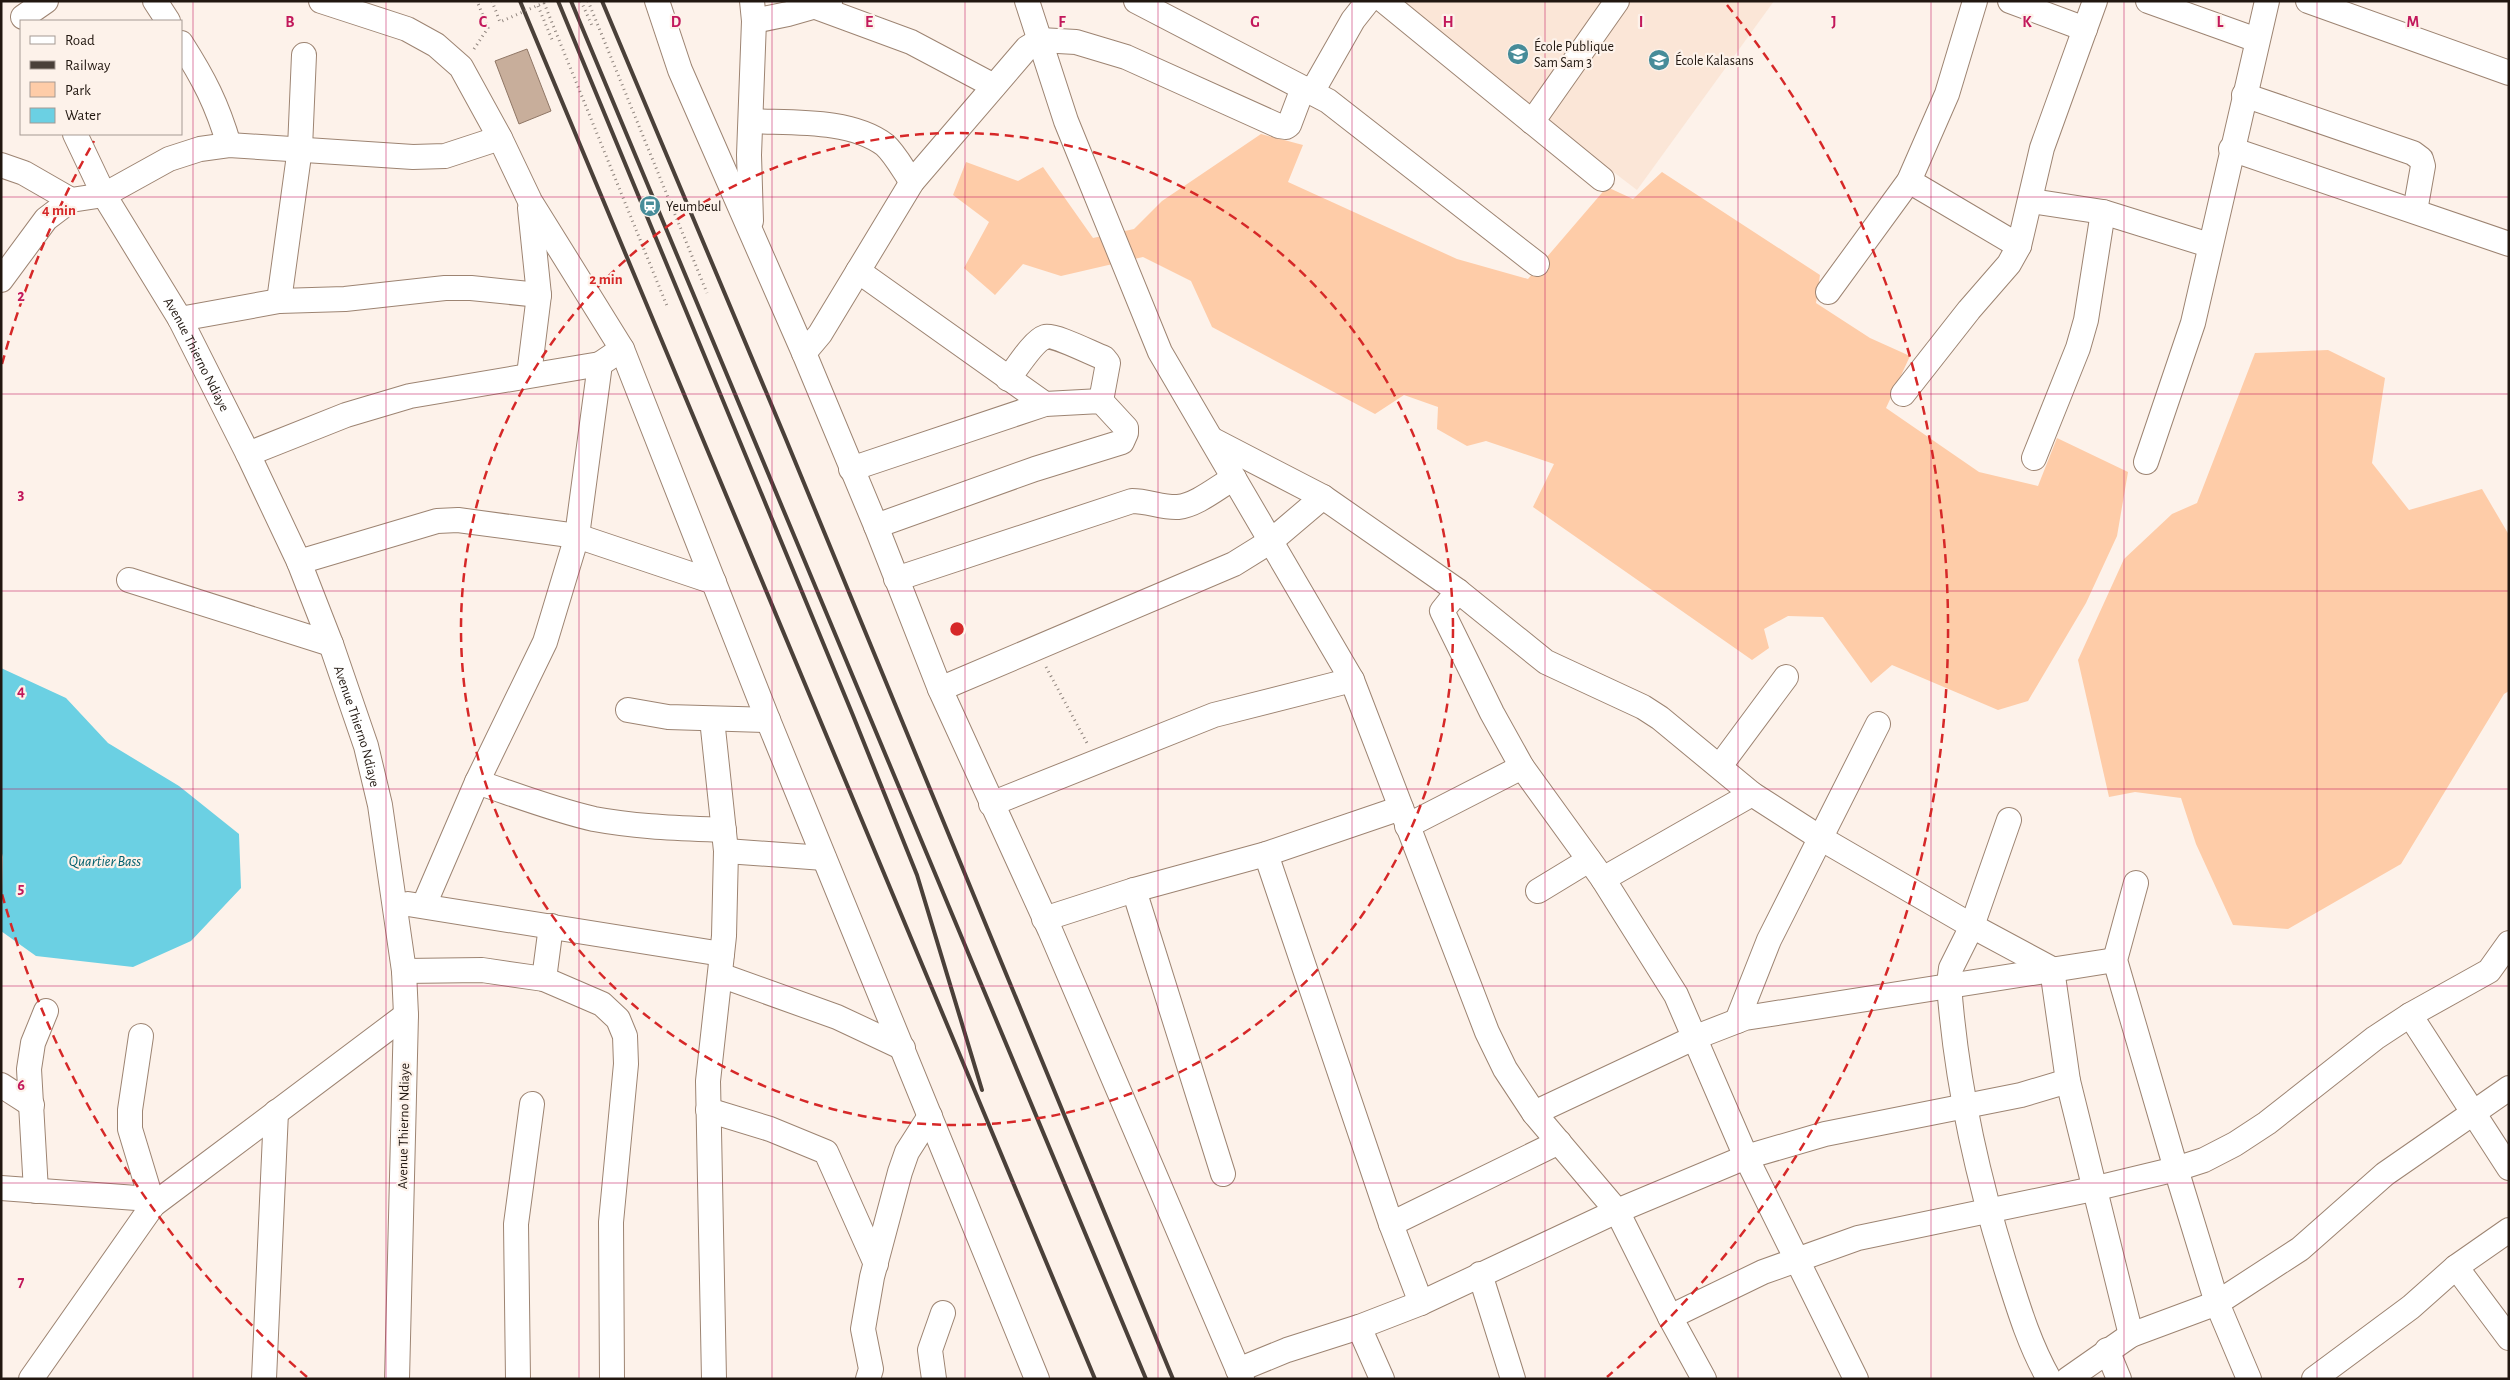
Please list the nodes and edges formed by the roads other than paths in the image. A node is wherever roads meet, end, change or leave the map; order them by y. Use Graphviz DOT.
graph roads {
  1 [pos="46,1"];
  2 [pos="155,1"];
  3 [pos="321,1"];
  4 [pos="657,1"];
  5 [pos="1027,1"];
  6 [pos="1136,1"];
  7 [pos="1384,1"];
  8 [pos="1617,1"];
  9 [pos="1975,1"];
  10 [pos="2010,1"];
  11 [pos="2095,1"];
  12 [pos="2148,1"];
  13 [pos="2267,1"];
  14 [pos="2308,1"];
  15 [pos="825,4"];
  16 [pos="1357,4"];
  17 [pos="2360,10"];
  18 [pos="753,11"];
  19 [pos="21,13"];
  20 [pos="167,20"];
  21 [pos="2085,29"];
  22 [pos="1040,40"];
  23 [pos="2257,40"];
  24 [pos="182,45"];
  25 [pos="304,55"];
  26 [pos="2509,74"];
  27 [pos="994,86"];
  28 [pos="1308,90"];
  29 [pos="2244,95"];
  30 [pos="751,122"];
  31 [pos="1532,122"];
  32 [pos="76,135"];
  33 [pos="500,138"];
  34 [pos="229,145"];
  35 [pos="300,148"];
  36 [pos="2231,149"];
  37 [pos="1,165"];
  38 [pos="1602,179"];
  39 [pos="1909,181"];
  40 [pos="912,182"];
  41 [pos="104,194"];
  42 [pos="71,200"];
  43 [pos="530,201"];
  44 [pos="2032,201"];
  45 [pos="2415,211"];
  46 [pos="2103,212"];
  47 [pos="751,235"];
  48 [pos="2509,244"];
  49 [pos="2210,245"];
  50 [pos="2019,246"];
  51 [pos="1537,264"];
  52 [pos="858,271"];
  53 [pos="1,280"];
  54 [pos="1828,292"];
  55 [pos="539,295"];
  56 [pos="279,300"];
  57 [pos="180,319"];
  58 [pos="622,349"];
  59 [pos="804,353"];
  60 [pos="600,364"];
  61 [pos="529,376"];
  62 [pos="1008,378"];
  63 [pos="1903,394"];
  64 [pos="1101,401"];
  65 [pos="1045,404"];
  66 [pos="1213,440"];
  67 [pos="248,454"];
  68 [pos="2034,458"];
  69 [pos="2146,462"];
  70 [pos="851,469"];
  71 [pos="1234,478"];
  72 [pos="1323,498"];
  73 [pos="876,526"];
  74 [pos="577,536"];
  75 [pos="1271,541"];
  76 [pos="299,562"];
  77 [pos="896,579"];
  78 [pos="129,580"];
  79 [pos="714,582"];
  80 [pos="1458,591"];
  81 [pos="331,644"];
  82 [pos="1786,677"];
  83 [pos="1352,680"];
  84 [pos="940,689"];
  85 [pos="628,710"];
  86 [pos="712,719"];
  87 [pos="768,720"];
  88 [pos="1878,724"];
  89 [pos="1720,766"];
  90 [pos="1522,768"];
  91 [pos="477,782"];
  92 [pos="1752,794"];
  93 [pos="991,804"];
  94 [pos="1404,817"];
  95 [pos="2010,820"];
  96 [pos="1822,839"];
  97 [pos="725,841"];
  98 [pos="1266,854"];
  99 [pos="824,858"];
  100 [pos="1596,870"];
  101 [pos="2136,883"];
  102 [pos="1134,890"];
  103 [pos="1538,891"];
  104 [pos="395,903"];
  105 [pos="424,906"];
  106 [pos="1044,919"];
  107 [pos="551,926"];
  108 [pos="1972,926"];
  109 [pos="2509,943"];
  110 [pos="2115,960"];
  111 [pos="721,964"];
  112 [pos="2052,969"];
  113 [pos="404,971"];
  114 [pos="544,979"];
  115 [pos="1948,984"];
  116 [pos="46,1012"];
  117 [pos="406,1015"];
  118 [pos="2410,1015"];
  119 [pos="1737,1021"];
  120 [pos="141,1036"];
  121 [pos="1696,1037"];
  122 [pos="903,1048"];
  123 [pos="2068,1081"];
  124 [pos="1,1085"];
  125 [pos="2509,1088"];
  126 [pos="532,1104"];
  127 [pos="32,1105"];
  128 [pos="1964,1106"];
  129 [pos="708,1110"];
  130 [pos="2473,1111"];
  131 [pos="276,1112"];
  132 [pos="1534,1113"];
  133 [pos="930,1116"];
  134 [pos="1559,1142"];
  135 [pos="1746,1157"];
  136 [pos="2509,1168"];
  137 [pos="2176,1170"];
  138 [pos="1223,1174"];
  139 [pos="1,1188"];
  140 [pos="2093,1189"];
  141 [pos="36,1191"];
  142 [pos="152,1202"];
  143 [pos="1617,1211"];
  144 [pos="1989,1212"];
  145 [pos="1391,1224"];
  146 [pos="2509,1230"];
  147 [pos="1795,1259"];
  148 [pos="876,1264"];
  149 [pos="2456,1267"];
  150 [pos="1480,1274"];
  151 [pos="1421,1303"];
  152 [pos="2217,1303"];
  153 [pos="943,1313"];
  154 [pos="1670,1317"];
  155 [pos="1359,1327"];
  156 [pos="2131,1335"];
  157 [pos="2509,1338"];
  158 [pos="2107,1350"];
  159 [pos="1240,1374"];
  160 [pos="32,1379"];
  161 [pos="264,1379"];
  162 [pos="397,1379"];
  163 [pos="518,1379"];
  164 [pos="612,1379"];
  165 [pos="714,1379"];
  166 [pos="868,1379"];
  167 [pos="934,1379"];
  168 [pos="1037,1379"];
  169 [pos="1382,1379"];
  170 [pos="1513,1379"];
  171 [pos="1704,1379"];
  172 [pos="1856,1379"];
  173 [pos="2049,1379"];
  174 [pos="2068,1379"];
  175 [pos="2119,1379"];
  176 [pos="2249,1379"];
  177 [pos="2314,1379"];
  1 -- 19 [label="street"];
  2 -- 20 [label="street"];
  3 -- 33 [label="street"];
  4 -- 47 [label="street"];
  5 -- 22 [label="street"];
  6 -- 28 [label="street"];
  7 -- 31 [label="street"];
  8 -- 31 [label="street"];
  9 -- 39 [label="street"];
  10 -- 21 [label="street"];
  11 -- 21 [label="street"];
  12 -- 23 [label="street"];
  13 -- 23 [label="street"];
  14 -- 17 [label="street"];
  15 -- 18 [label="street"];
  15 -- 27 [label="street"];
  16 -- 28 [label="street"];
  17 -- 26 [label="street"];
  18 -- 30 [label="street"];
  21 -- 44 [label="street"];
  22 -- 27 [label="street"];
  22 -- 28 [label="street"];
  22 -- 66 [label="street"];
  23 -- 29 [label="street"];
  24 -- 34 [label="street"];
  25 -- 35 [label="street"];
  27 -- 40 [label="street"];
  28 -- 51 [label="street"];
  29 -- 36 [label="street"];
  29 -- 45 [label="street"];
  30 -- 40 [label="street"];
  30 -- 47 [label="street"];
  31 -- 38 [label="street"];
  32 -- 41 [label="street, Avenue Thierno Ndiaye"];
  33 -- 35 [label="street"];
  33 -- 43 [label="street"];
  34 -- 35 [label="street"];
  34 -- 41 [label="street"];
  35 -- 56 [label="street"];
  36 -- 45 [label="street"];
  36 -- 49 [label="street"];
  37 -- 42 [label="street"];
  39 -- 50 [label="street"];
  39 -- 54 [label="street"];
  40 -- 52 [label="street"];
  41 -- 42 [label="street"];
  41 -- 57 [label="street, Avenue Thierno Ndiaye"];
  42 -- 53 [label="street"];
  43 -- 55 [label="street"];
  43 -- 58 [label="street"];
  44 -- 46 [label="street"];
  44 -- 50 [label="street"];
  45 -- 48 [label="street"];
  46 -- 49 [label="street"];
  46 -- 68 [label="street"];
  47 -- 59 [label="street"];
  49 -- 69 [label="street"];
  50 -- 63 [label="street"];
  52 -- 59 [label="street"];
  52 -- 62 [label="street"];
  55 -- 56 [label="street"];
  55 -- 61 [label="street"];
  56 -- 57 [label="street"];
  57 -- 67 [label="street, Avenue Thierno Ndiaye"];
  58 -- 60 [label="street"];
  58 -- 79 [label="street"];
  59 -- 70 [label="street"];
  60 -- 61 [label="street"];
  60 -- 74 [label="street"];
  61 -- 67 [label="street"];
  62 -- 64 [label="street"];
  62 -- 65 [label="street"];
  64 -- 65 [label="street"];
  64 -- 73 [label="street"];
  65 -- 70 [label="street"];
  66 -- 71 [label="street"];
  66 -- 72 [label="street"];
  67 -- 76 [label="street, Avenue Thierno Ndiaye"];
  70 -- 73 [label="street"];
  71 -- 75 [label="street"];
  71 -- 77 [label="street"];
  72 -- 75 [label="street"];
  72 -- 80 [label="street"];
  73 -- 77 [label="street"];
  74 -- 76 [label="street"];
  74 -- 79 [label="street"];
  74 -- 91 [label="street"];
  75 -- 83 [label="street"];
  75 -- 84 [label="street"];
  76 -- 81 [label="street, Avenue Thierno Ndiaye"];
  77 -- 84 [label="street"];
  78 -- 81 [label="street"];
  79 -- 87 [label="street"];
  80 -- 89 [label="street"];
  80 -- 90 [label="street"];
  81 -- 104 [label="street, Avenue Thierno Ndiaye"];
  82 -- 89 [label="street"];
  83 -- 93 [label="street"];
  83 -- 94 [label="street"];
  84 -- 93 [label="street"];
  85 -- 86 [label="street"];
  86 -- 87 [label="street"];
  86 -- 97 [label="street"];
  87 -- 99 [label="street"];
  88 -- 96 [label="street"];
  89 -- 92 [label="street"];
  90 -- 94 [label="street"];
  90 -- 100 [label="street"];
  91 -- 97 [label="street"];
  91 -- 105 [label="street"];
  92 -- 96 [label="street"];
  92 -- 100 [label="street"];
  93 -- 106 [label="street"];
  94 -- 98 [label="street"];
  94 -- 132 [label="street"];
  95 -- 108 [label="street"];
  96 -- 108 [label="street"];
  96 -- 119 [label="street"];
  97 -- 99 [label="street"];
  97 -- 111 [label="street"];
  98 -- 102 [label="street"];
  98 -- 145 [label="street"];
  99 -- 122 [label="street"];
  100 -- 103 [label="street"];
  100 -- 121 [label="street"];
  101 -- 110 [label="street"];
  102 -- 106 [label="street"];
  102 -- 138 [label="street"];
  104 -- 105 [label="street"];
  104 -- 113 [label="street, Avenue Thierno Ndiaye"];
  105 -- 107 [label="street"];
  106 -- 159 [label="street"];
  107 -- 111 [label="street"];
  107 -- 114 [label="street"];
  108 -- 112 [label="street"];
  108 -- 115 [label="street"];
  109 -- 118 [label="street"];
  110 -- 112 [label="street"];
  110 -- 137 [label="street"];
  111 -- 122 [label="street"];
  111 -- 129 [label="street"];
  112 -- 115 [label="street"];
  112 -- 123 [label="street"];
  113 -- 114 [label="street"];
  113 -- 117 [label="street, Avenue Thierno Ndiaye"];
  114 -- 164 [label="street"];
  115 -- 119 [label="street"];
  115 -- 128 [label="street"];
  116 -- 127 [label="street"];
  117 -- 131 [label="street"];
  117 -- 162 [label="street, Avenue Thierno Ndiaye"];
  118 -- 130 [label="street"];
  118 -- 137 [label="street"];
  119 -- 121 [label="street"];
  120 -- 142 [label="street"];
  121 -- 132 [label="street"];
  121 -- 135 [label="street"];
  122 -- 133 [label="street"];
  123 -- 128 [label="street"];
  123 -- 140 [label="street"];
  124 -- 127 [label="street"];
  125 -- 130 [label="street"];
  126 -- 163 [label="street"];
  127 -- 141 [label="street"];
  128 -- 135 [label="street"];
  128 -- 144 [label="street"];
  129 -- 148 [label="street"];
  129 -- 165 [label="street"];
  130 -- 136 [label="street"];
  130 -- 152 [label="street"];
  131 -- 142 [label="street"];
  131 -- 161 [label="street"];
  132 -- 134 [label="street"];
  133 -- 148 [label="street"];
  133 -- 168 [label="street"];
  134 -- 143 [label="street"];
  134 -- 145 [label="street"];
  135 -- 143 [label="street"];
  135 -- 147 [label="street"];
  137 -- 140 [label="street"];
  137 -- 152 [label="street"];
  139 -- 141 [label="street"];
  140 -- 144 [label="street"];
  140 -- 156 [label="street"];
  141 -- 142 [label="street"];
  142 -- 160 [label="street"];
  143 -- 150 [label="street"];
  143 -- 154 [label="street"];
  144 -- 147 [label="street"];
  144 -- 173 [label="street"];
  145 -- 151 [label="street"];
  146 -- 149 [label="street"];
  147 -- 154 [label="street"];
  147 -- 172 [label="street"];
  148 -- 166 [label="street"];
  149 -- 157 [label="street"];
  149 -- 177 [label="street"];
  150 -- 151 [label="street"];
  150 -- 170 [label="street"];
  151 -- 155 [label="street"];
  152 -- 156 [label="street"];
  152 -- 176 [label="street"];
  153 -- 167 [label="street"];
  154 -- 171 [label="street"];
  155 -- 159 [label="street"];
  155 -- 169 [label="street"];
  156 -- 158 [label="street"];
  158 -- 174 [label="street"];
  158 -- 175 [label="street"];
}
